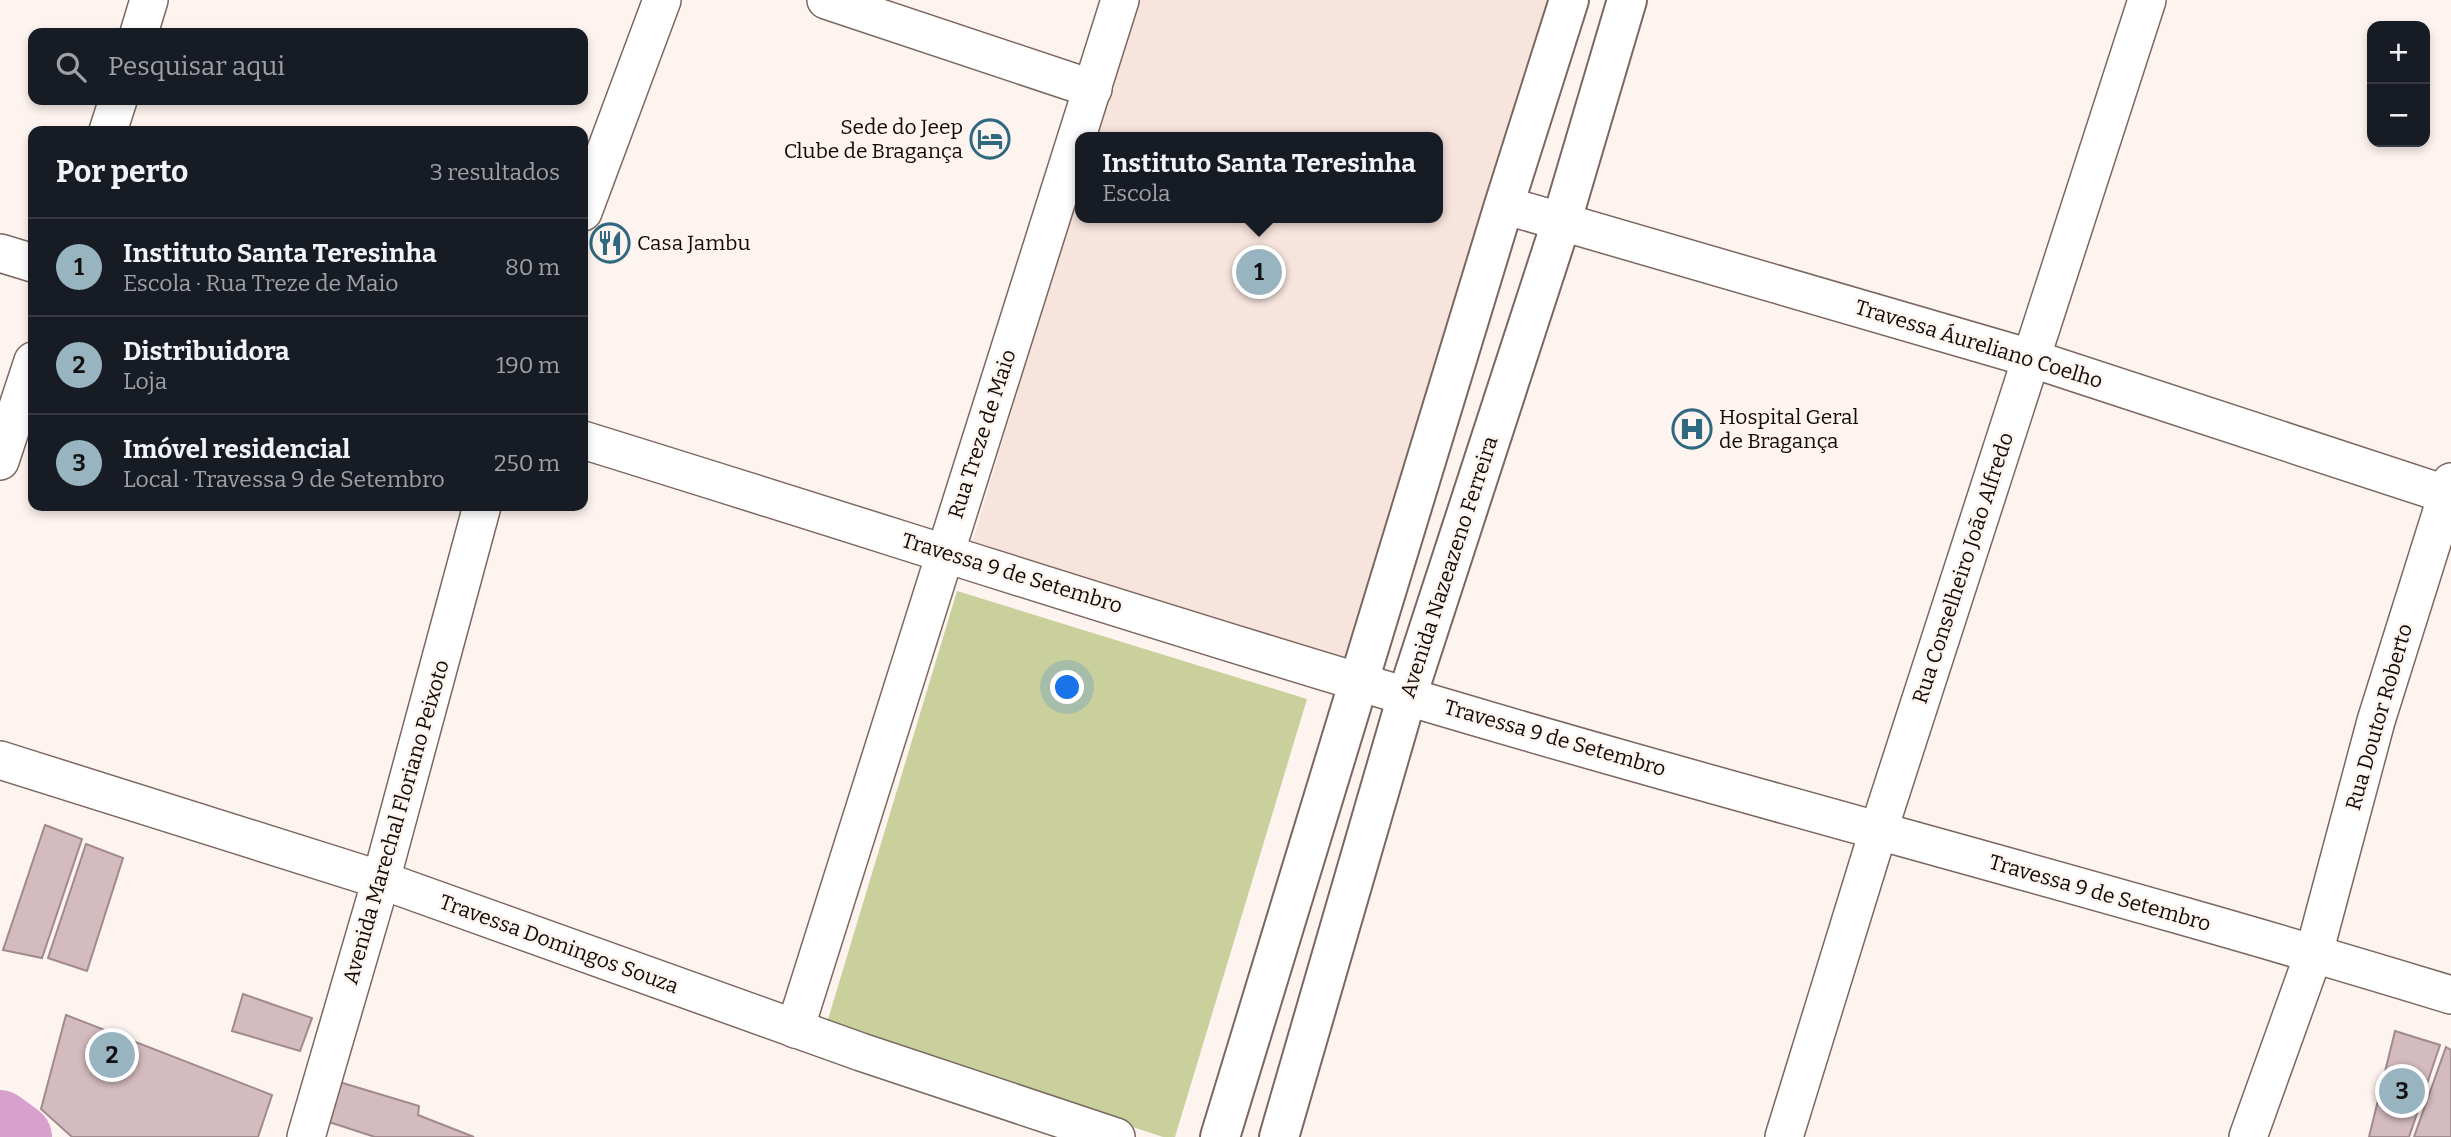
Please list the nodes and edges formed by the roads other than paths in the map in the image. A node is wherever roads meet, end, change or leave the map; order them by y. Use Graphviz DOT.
graph roads {
  1 [pos="149,0"];
  2 [pos="662,0"];
  3 [pos="826,0"];
  4 [pos="1120,0"];
  5 [pos="1569,0"];
  6 [pos="1628,0"];
  7 [pos="2147,0"];
  8 [pos="141,28"];
  9 [pos="1093,89"];
  10 [pos="116,105"];
  11 [pos="110,126"];
  12 [pos="1079,132"];
  13 [pos="1075,145"];
  14 [pos="588,199"];
  15 [pos="1504,205"];
  16 [pos="1562,220"];
  17 [pos="0,253"];
  18 [pos="28,261"];
  19 [pos="2030,358"];
  20 [pos="28,376"];
  21 [pos="588,442"];
  22 [pos="0,461"];
  23 [pos="2450,491"];
  24 [pos="481,511"];
  25 [pos="945,552"];
  26 [pos="1359,682"];
  27 [pos="1407,696"];
  28 [pos="0,760"];
  29 [pos="1878,832"];
  30 [pos="382,880"];
  31 [pos="2314,953"];
  32 [pos="2451,995"];
  33 [pos="795,1029"];
  34 [pos="306,1137"];
  35 [pos="1116,1137"];
  36 [pos="1220,1137"];
  37 [pos="1279,1137"];
  38 [pos="1784,1137"];
  39 [pos="2248,1137"];
  1 -- 8 [label="street"];
  2 -- 14 [label="street"];
  3 -- 9 [label="street"];
  4 -- 9 [label="street, Rua Treze de Maio"];
  5 -- 15 [label="main road"];
  6 -- 16 [label="main road, Avenida Nazeazeno Ferreira"];
  7 -- 19 [label="street, Rua Conselheiro João Alfredo"];
  9 -- 12 [label="street, Rua Treze de Maio"];
  10 -- 11 [label="street"];
  13 -- 25 [label="street, Rua Treze de Maio"];
  15 -- 16 [label="street, Travessa Áureliano Coelho"];
  15 -- 26 [label="main road"];
  16 -- 19 [label="street, Travessa Áureliano Coelho"];
  16 -- 27 [label="main road, Avenida Nazeazeno Ferreira"];
  17 -- 18 [label="street"];
  19 -- 23 [label="street, Travessa Áureliano Coelho"];
  19 -- 29 [label="street, Rua Conselheiro João Alfredo"];
  20 -- 22 [label="street"];
  21 -- 25 [label="street, Travessa 9 de Setembro"];
  23 -- 31 [label="street, Rua Doutor Roberto"];
  24 -- 30 [label="street, Avenida Marechal Floriano Peixoto"];
  25 -- 26 [label="street, Travessa 9 de Setembro"];
  25 -- 33 [label="street, Rua Treze de Maio"];
  26 -- 27 [label="street, Travessa 9 de Setembro"];
  26 -- 36 [label="main road"];
  27 -- 29 [label="street, Travessa 9 de Setembro"];
  27 -- 37 [label="main road, Avenida Nazeazeno Ferreira"];
  28 -- 30 [label="street, Travessa Domingos Souza"];
  29 -- 31 [label="street, Travessa 9 de Setembro"];
  29 -- 38 [label="street, Rua Conselheiro João Alfredo"];
  30 -- 33 [label="street, Travessa Domingos Souza"];
  30 -- 34 [label="street, Avenida Marechal Floriano Peixoto"];
  31 -- 32 [label="street, Travessa 9 de Setembro"];
  31 -- 39 [label="street, Rua Doutor Roberto"];
  33 -- 35 [label="street, Travessa Domingos Souza"];
}
